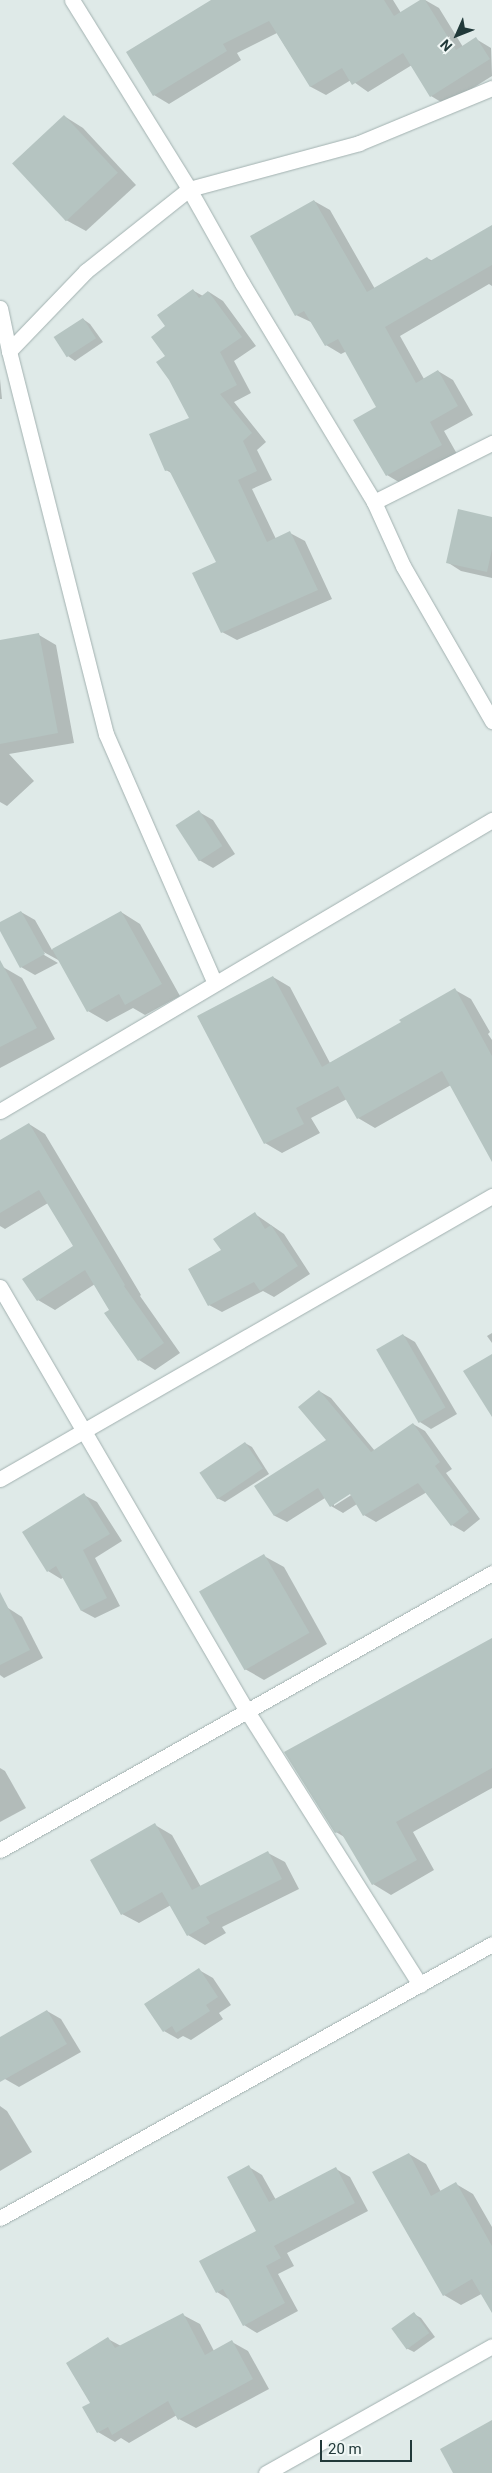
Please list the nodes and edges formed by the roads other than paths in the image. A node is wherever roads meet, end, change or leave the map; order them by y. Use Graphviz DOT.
graph roads {
  1 [pos="72,0"];
  2 [pos="492,88"];
  3 [pos="189,189"];
  4 [pos="0,308"];
  5 [pos="9,351"];
  6 [pos="492,443"];
  7 [pos="374,502"];
  8 [pos="492,721"];
  9 [pos="492,820"];
  10 [pos="215,984"];
  11 [pos="0,1111"];
  12 [pos="492,1196"];
  13 [pos="0,1288"];
  14 [pos="84,1432"];
  15 [pos="0,1478"];
  16 [pos="492,1573"];
  17 [pos="247,1711"];
  18 [pos="0,1850"];
  19 [pos="492,1944"];
  20 [pos="420,1985"];
  21 [pos="0,2218"];
  22 [pos="492,2346"];
  23 [pos="266,2473"];
  1 -- 3 [label="street"];
  2 -- 3 [label="street"];
  3 -- 5 [label="street"];
  3 -- 7 [label="street"];
  4 -- 5 [label="street"];
  5 -- 10 [label="street"];
  6 -- 7 [label="street"];
  7 -- 8 [label="street"];
  9 -- 10 [label="street"];
  10 -- 11 [label="street"];
  12 -- 14 [label="street"];
  13 -- 14 [label="street"];
  14 -- 15 [label="street"];
  14 -- 17 [label="street"];
  16 -- 17 [label="street"];
  17 -- 18 [label="street"];
  17 -- 20 [label="street"];
  19 -- 20 [label="street"];
  20 -- 21 [label="street"];
  22 -- 23 [label="street"];
}
